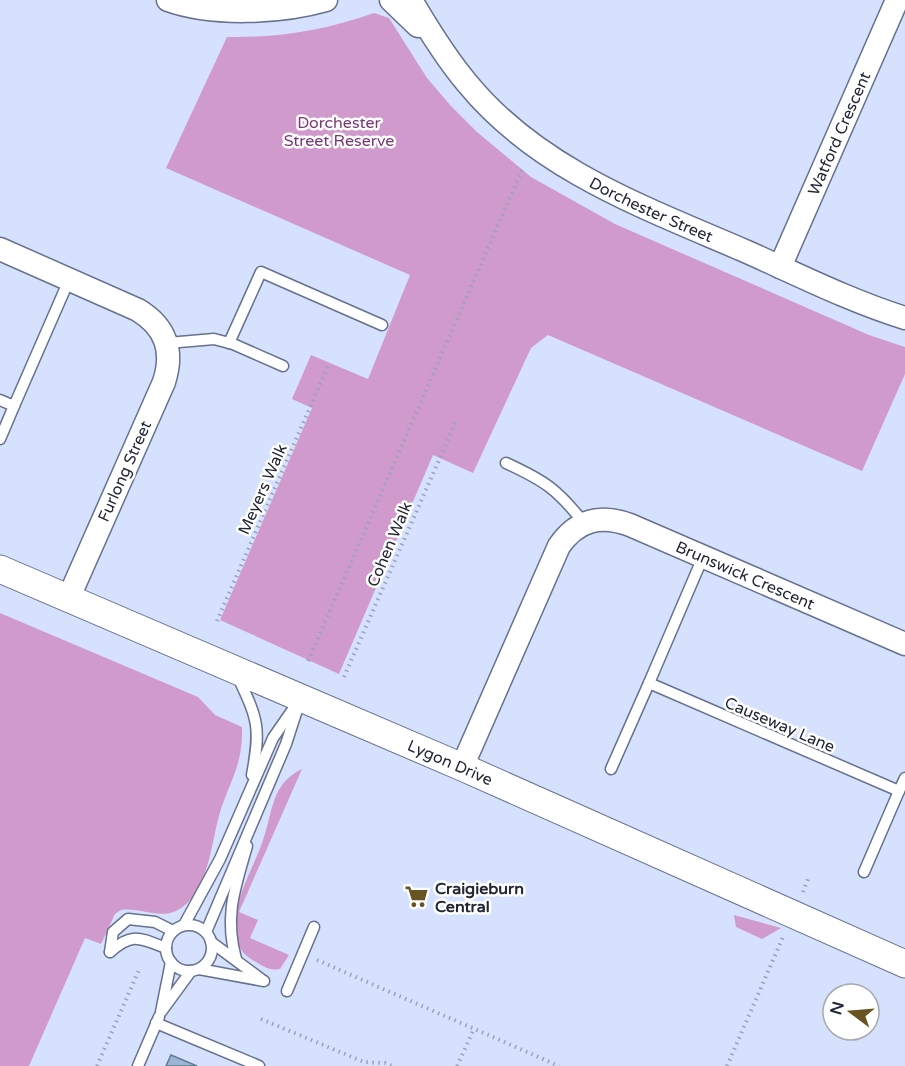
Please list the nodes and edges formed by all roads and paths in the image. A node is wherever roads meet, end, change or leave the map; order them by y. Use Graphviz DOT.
graph roads {
  1 [pos="168,0"];
  2 [pos="326,0"];
  3 [pos="391,0"];
  4 [pos="411,0"];
  5 [pos="897,0"];
  6 [pos="436,43"];
  7 [pos="523,168"];
  8 [pos="0,249"];
  9 [pos="780,267"];
  10 [pos="69,279"];
  11 [pos="905,318"];
  12 [pos="382,325"];
  13 [pos="168,343"];
  14 [pos="229,343"];
  15 [pos="283,366"];
  16 [pos="328,366"];
  17 [pos="0,400"];
  18 [pos="14,406"];
  19 [pos="456,421"];
  20 [pos="0,439"];
  21 [pos="506,463"];
  22 [pos="584,523"];
  23 [pos="703,556"];
  24 [pos="0,569"];
  25 [pos="69,597"];
  26 [pos="217,621"];
  27 [pos="905,644"];
  28 [pos="308,661"];
  29 [pos="235,670"];
  30 [pos="344,677"];
  31 [pos="649,683"];
  32 [pos="300,699"];
  33 [pos="462,767"];
  34 [pos="611,769"];
  35 [pos="905,778"];
  36 [pos="899,791"];
  37 [pos="249,793"];
  38 [pos="257,808"];
  39 [pos="864,872"];
  40 [pos="808,879"];
  41 [pos="794,913"];
  42 [pos="184,925"];
  43 [pos="314,927"];
  44 [pos="173,931"];
  45 [pos="206,932"];
  46 [pos="212,942"];
  47 [pos="166,948"];
  48 [pos="303,954"];
  49 [pos="236,959"];
  50 [pos="903,961"];
  51 [pos="171,962"];
  52 [pos="139,970"];
  53 [pos="195,970"];
  54 [pos="287,991"];
  55 [pos="161,1012"];
  56 [pos="261,1019"];
  57 [pos="156,1023"];
  58 [pos="474,1029"];
  59 [pos="98,1066"];
  60 [pos="138,1066"];
  61 [pos="259,1066"];
  62 [pos="392,1066"];
  63 [pos="457,1066"];
  64 [pos="558,1066"];
  65 [pos="727,1066"];
  1 -- 2 [label="street"];
  3 -- 6 [label="street, Dorchester Street"];
  4 -- 6 [label="street, Dorchester Street"];
  5 -- 9 [label="street, Watford Crescent"];
  6 -- 9 [label="street, Dorchester Street"];
  7 -- 28 [label="path"];
  8 -- 10 [label="street"];
  9 -- 11 [label="street, Dorchester Street"];
  10 -- 13 [label="street"];
  10 -- 18 [label="lane"];
  12 -- 14 [label="lane"];
  13 -- 14 [label="lane"];
  13 -- 25 [label="street, Furlong Street"];
  14 -- 15 [label="lane"];
  16 -- 26 [label="path, Meyers Walk"];
  17 -- 18 [label="lane"];
  18 -- 20 [label="lane"];
  19 -- 30 [label="path, Cohen Walk"];
  21 -- 22 [label="lane"];
  22 -- 23 [label="street, Brunswick Crescent"];
  22 -- 33 [label="street"];
  23 -- 27 [label="street, Brunswick Crescent"];
  23 -- 31 [label="lane"];
  24 -- 25 [label="street, Lygon Drive"];
  25 -- 29 [label="street, Lygon Drive"];
  29 -- 32 [label="street, Lygon Drive"];
  29 -- 37 [label="lane"];
  31 -- 34 [label="lane"];
  31 -- 36 [label="lane, Causeway Lane"];
  32 -- 33 [label="street, Lygon Drive"];
  32 -- 37 [label="lane"];
  32 -- 38 [label="lane"];
  33 -- 41 [label="street, Lygon Drive"];
  35 -- 36 [label="lane"];
  36 -- 39 [label="lane"];
  37 -- 42 [label="lane"];
  38 -- 45 [label="lane"];
  38 -- 49 [label="lane"];
  40 -- 41 [label="path"];
  41 -- 50 [label="street, Lygon Drive"];
  41 -- 65 [label="path"];
  42 -- 44 [label="lane"];
  42 -- 45 [label="lane"];
  43 -- 48 [label="lane"];
  44 -- 47 [label="lane"];
  44 -- 47 [label="lane"];
  45 -- 46 [label="lane"];
  46 -- 49 [label="lane"];
  46 -- 53 [label="lane"];
  47 -- 51 [label="lane"];
  48 -- 54 [label="lane"];
  48 -- 58 [label="path"];
  49 -- 53 [label="lane"];
  51 -- 53 [label="lane"];
  51 -- 55 [label="lane"];
  52 -- 59 [label="path"];
  53 -- 55 [label="lane"];
  55 -- 57 [label="lane"];
  56 -- 62 [label="path"];
  57 -- 60 [label="lane"];
  57 -- 61 [label="lane"];
  58 -- 63 [label="path"];
  58 -- 64 [label="path"];
}
